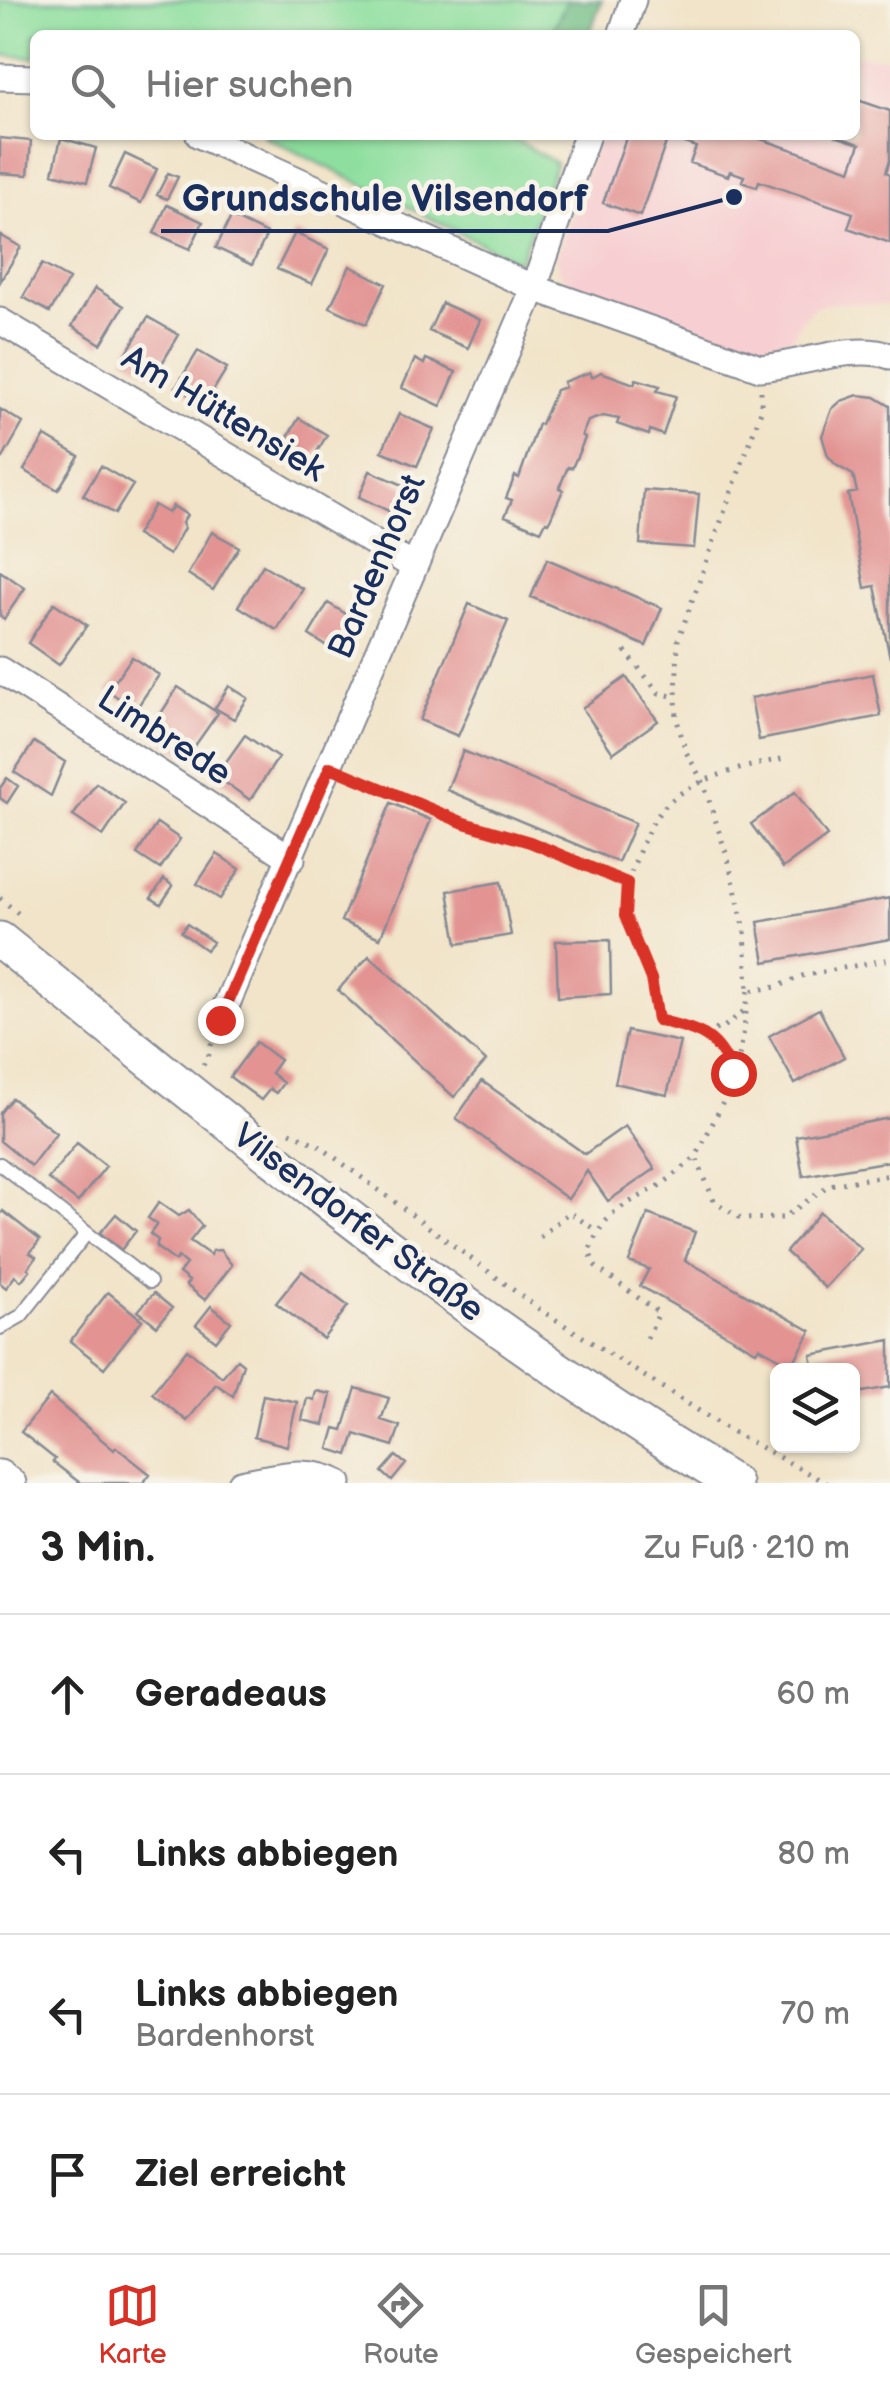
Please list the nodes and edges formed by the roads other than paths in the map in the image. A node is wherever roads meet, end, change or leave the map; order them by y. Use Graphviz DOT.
graph roads {
  1 [pos="633,0"];
  2 [pos="623,30"];
  3 [pos="0,77"];
  4 [pos="30,78"];
  5 [pos="209,140"];
  6 [pos="585,140"];
  7 [pos="534,288"];
  8 [pos="0,320"];
  9 [pos="890,356"];
  10 [pos="412,566"];
  11 [pos="0,670"];
  12 [pos="292,860"];
  13 [pos="14,931"];
  14 [pos="220,1020"];
  15 [pos="0,1164"];
  16 [pos="87,1233"];
  17 [pos="150,1282"];
  18 [pos="0,1328"];
  19 [pos="0,1473"];
  20 [pos="13,1483"];
  21 [pos="241,1483"];
  22 [pos="339,1483"];
  23 [pos="733,1483"];
  1 -- 2 [label="street"];
  3 -- 4 [label="street"];
  5 -- 7 [label="street"];
  6 -- 7 [label="street, Bardenhorst"];
  7 -- 9 [label="street"];
  7 -- 10 [label="street, Bardenhorst"];
  8 -- 10 [label="street, Am Hüttensiek"];
  10 -- 12 [label="street, Bardenhorst"];
  11 -- 12 [label="street, Limbrede"];
  12 -- 14 [label="street, Bardenhorst"];
  13 -- 23 [label="main road, Vilsendorfer Straße"];
  15 -- 16 [label="lane"];
  16 -- 17 [label="lane"];
  16 -- 18 [label="lane"];
  19 -- 20 [label="street"];
  21 -- 22 [label="street"];
}
